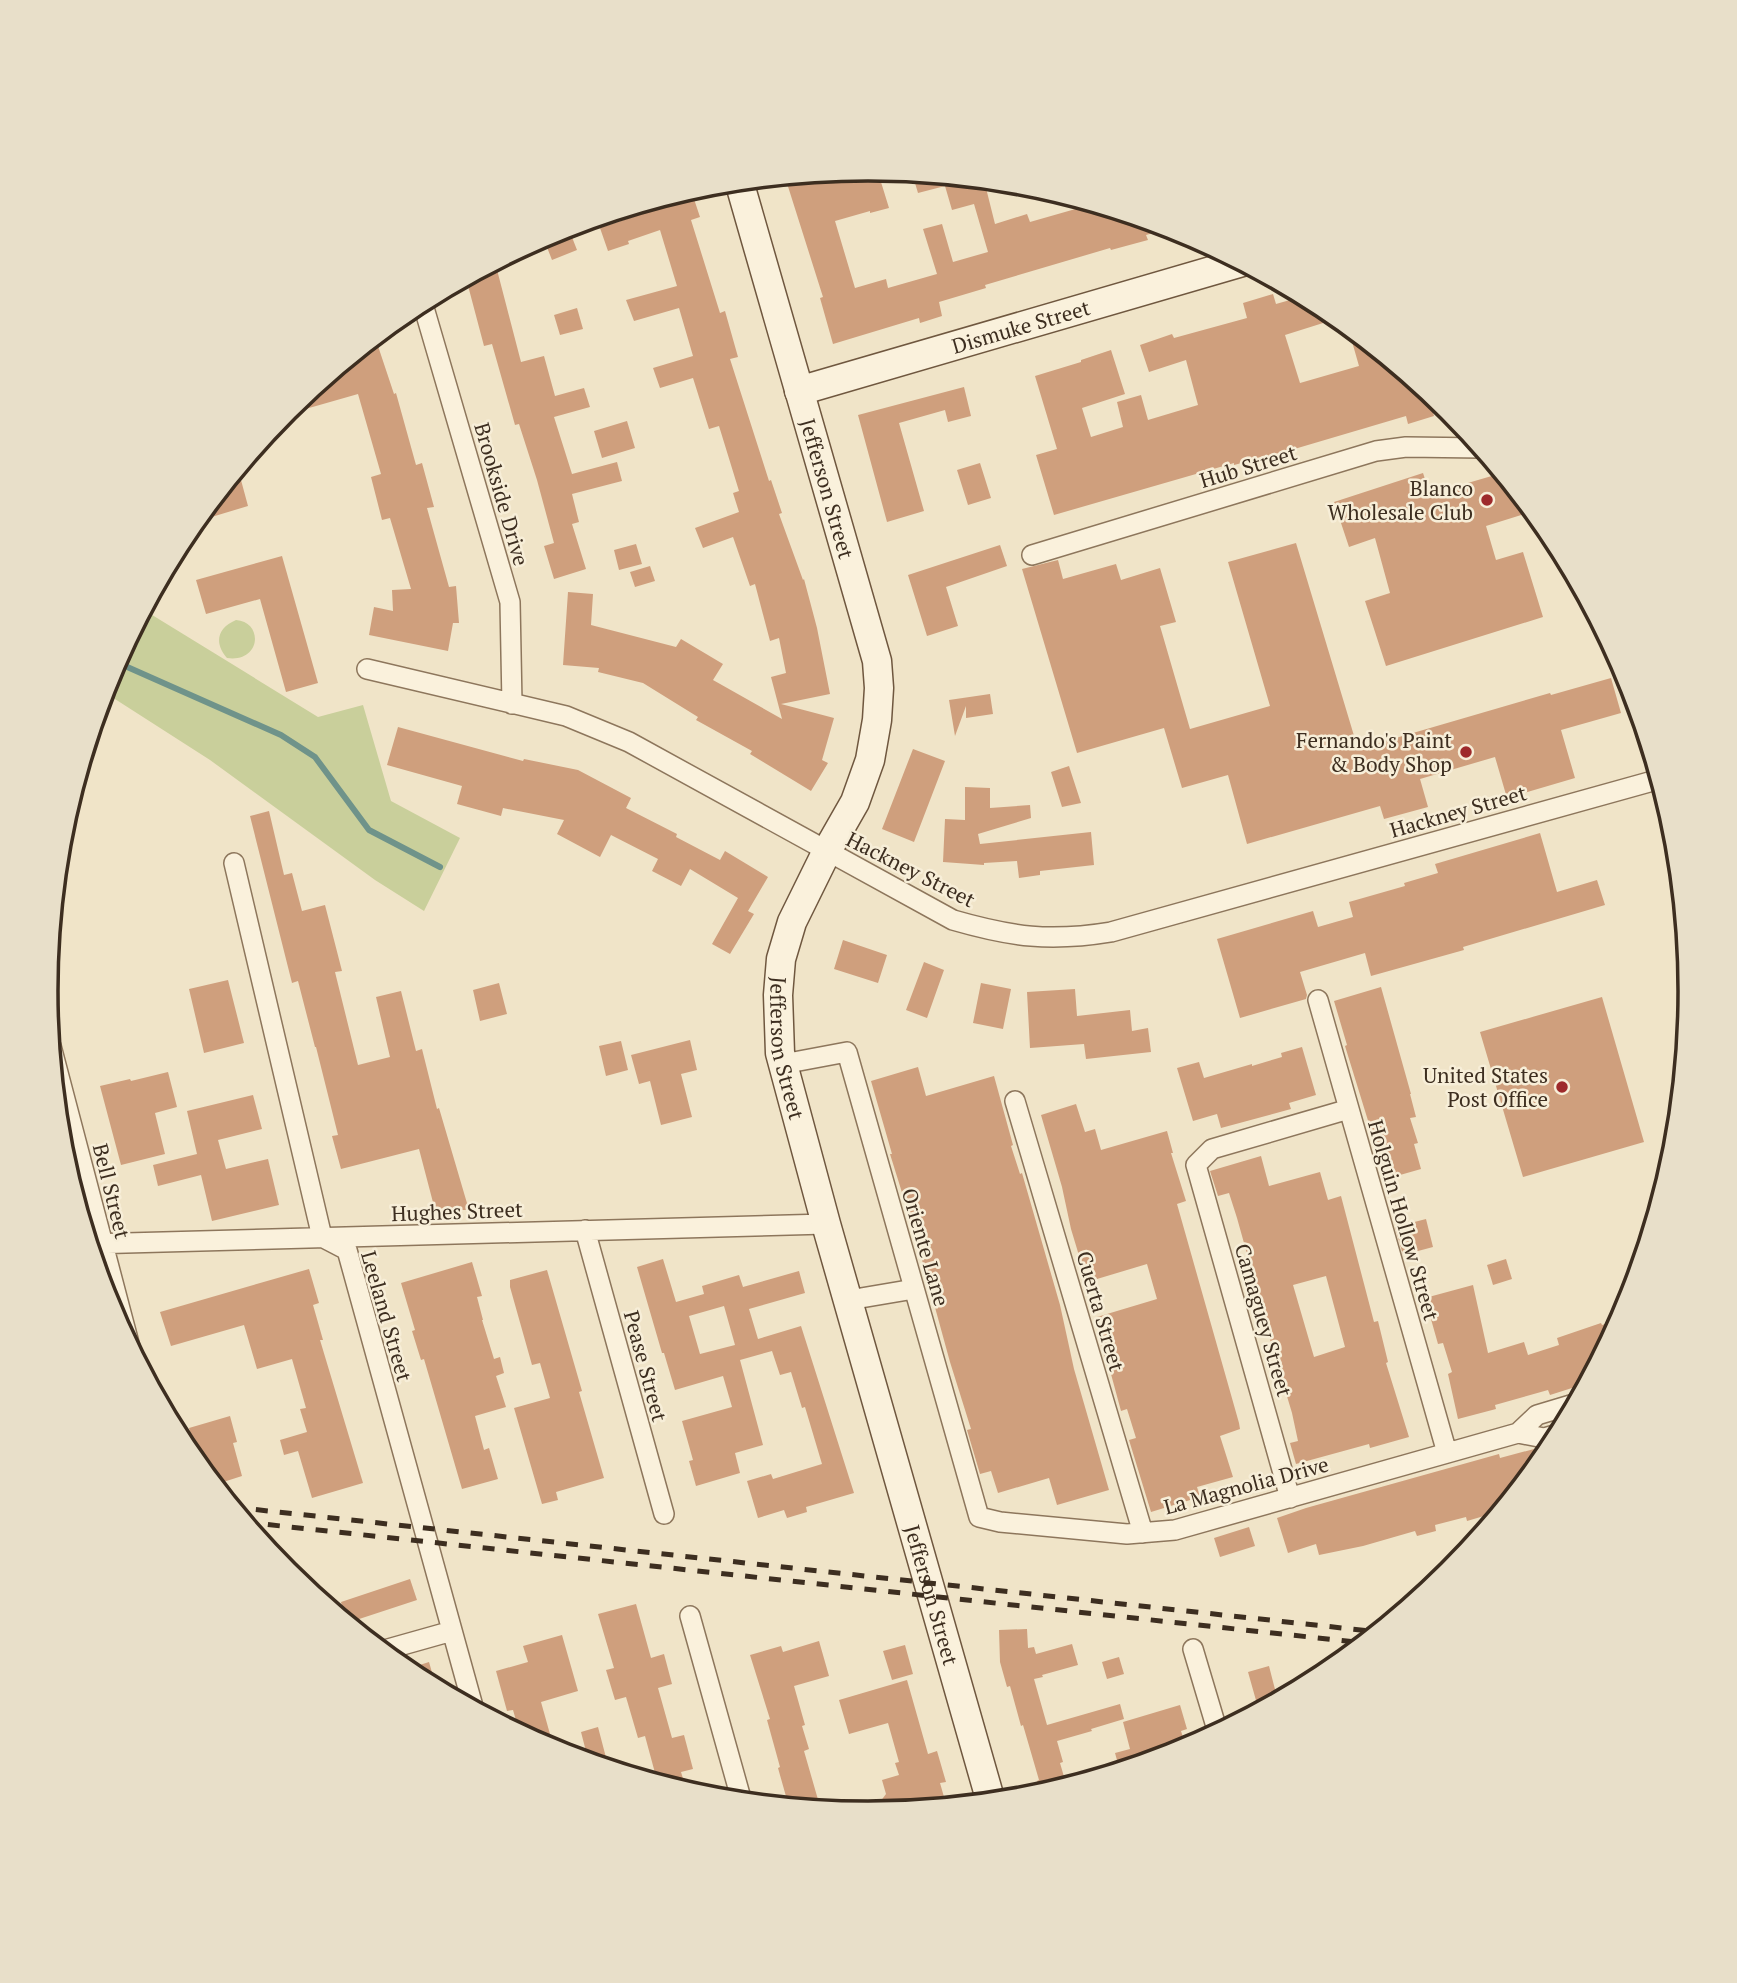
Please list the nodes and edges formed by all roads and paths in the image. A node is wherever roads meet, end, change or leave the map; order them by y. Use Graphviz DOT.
graph roads {
  1 [pos="741,191"];
  2 [pos="1230,266"];
  3 [pos="425,312"];
  4 [pos="799,391"];
  5 [pos="1470,448"];
  6 [pos="1031,555"];
  7 [pos="367,669"];
  8 [pos="512,704"];
  9 [pos="1652,781"];
  10 [pos="827,851"];
  11 [pos="234,863"];
  12 [pos="1318,1000"];
  13 [pos="783,1064"];
  14 [pos="1015,1101"];
  15 [pos="1349,1109"];
  16 [pos="71,1134"];
  17 [pos="87,1206"];
  18 [pos="826,1224"];
  19 [pos="585,1230"];
  20 [pos="322,1237"];
  21 [pos="98,1244"];
  22 [pos="914,1289"];
  23 [pos="849,1300"];
  24 [pos="1565,1406"];
  25 [pos="1518,1433"];
  26 [pos="1546,1437"];
  27 [pos="1447,1453"];
  28 [pos="1290,1498"];
  29 [pos="664,1514"];
  30 [pos="979,1517"];
  31 [pos="1143,1533"];
  32 [pos="690,1616"];
  33 [pos="452,1631"];
  34 [pos="393,1648"];
  35 [pos="1193,1649"];
  36 [pos="471,1698"];
  37 [pos="1215,1724"];
  38 [pos="740,1792"];
  39 [pos="988,1793"];
  1 -- 4 [label="street, Jefferson Street"];
  2 -- 4 [label="street, Dismuke Street"];
  3 -- 8 [label="street, Brookside Drive"];
  4 -- 10 [label="street, Jefferson Street"];
  5 -- 6 [label="street, Hub Street"];
  7 -- 8 [label="street, Hackney Street"];
  8 -- 10 [label="street, Hackney Street"];
  9 -- 10 [label="street, Hackney Street"];
  10 -- 13 [label="street, Jefferson Street"];
  11 -- 20 [label="street"];
  12 -- 15 [label="street, Holguin Hollow Street"];
  13 -- 18 [label="street, Jefferson Street"];
  13 -- 22 [label="street, Oriente Lane"];
  14 -- 31 [label="street, Cuerta Street"];
  15 -- 27 [label="street, Holguin Hollow Street"];
  15 -- 28 [label="street, Camaguey Street"];
  16 -- 17 [label="street, Bell Street"];
  18 -- 19 [label="street, Hughes Street"];
  18 -- 23 [label="street, Jefferson Street"];
  19 -- 20 [label="street, Hughes Street"];
  19 -- 29 [label="street, Pease Street"];
  20 -- 21 [label="street, Hughes Street"];
  20 -- 33 [label="street, Leeland Street"];
  22 -- 23 [label="street"];
  22 -- 30 [label="street, Oriente Lane"];
  23 -- 39 [label="street, Jefferson Street"];
  24 -- 25 [label="street, La Magnolia Drive"];
  25 -- 26 [label="street, La Magnolia Drive"];
  25 -- 27 [label="street, La Magnolia Drive"];
  27 -- 28 [label="street, La Magnolia Drive"];
  28 -- 31 [label="street, La Magnolia Drive"];
  30 -- 31 [label="street, La Magnolia Drive"];
  32 -- 38 [label="street"];
  33 -- 34 [label="street"];
  33 -- 36 [label="street, Leeland Street"];
  35 -- 37 [label="street"];
}
